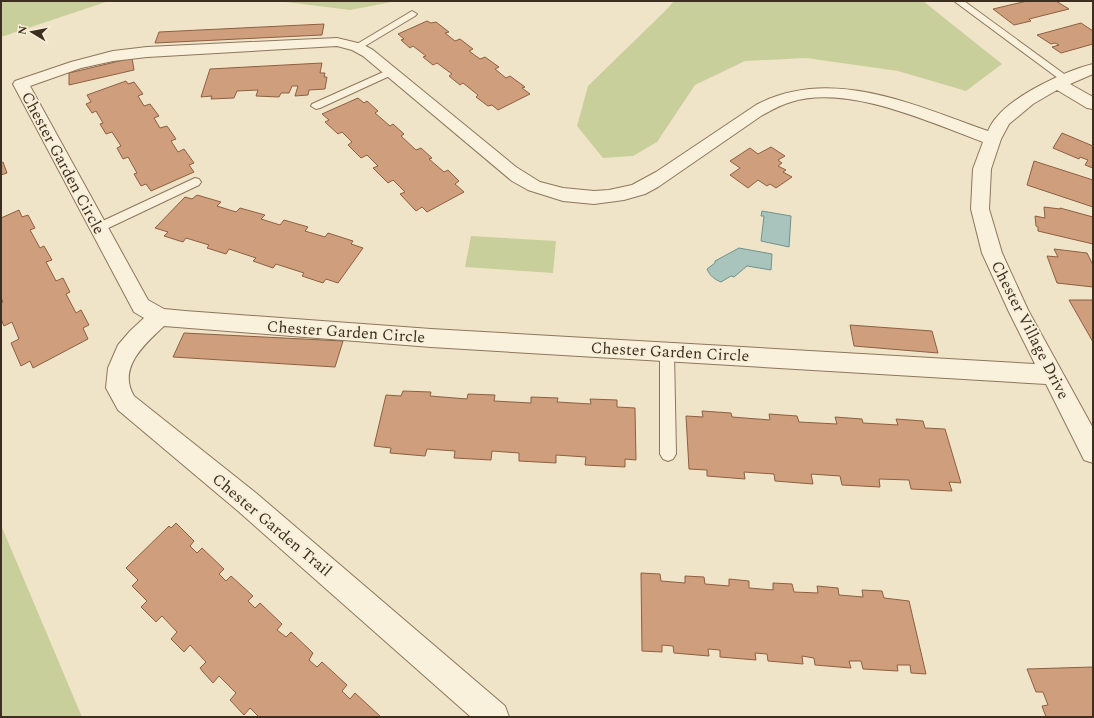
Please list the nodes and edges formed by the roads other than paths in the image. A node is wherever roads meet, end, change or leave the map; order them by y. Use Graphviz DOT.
graph roads {
  1 [pos="958,1"];
  2 [pos="412,14"];
  3 [pos="357,47"];
  4 [pos="1093,69"];
  5 [pos="390,72"];
  6 [pos="1061,81"];
  7 [pos="1093,104"];
  8 [pos="316,106"];
  9 [pos="992,139"];
  10 [pos="195,182"];
  11 [pos="98,228"];
  12 [pos="160,317"];
  13 [pos="667,352"];
  14 [pos="1052,375"];
  15 [pos="1093,452"];
  16 [pos="668,454"];
  17 [pos="494,717"];
  1 -- 6 [label="lane"];
  2 -- 3 [label="lane"];
  3 -- 5 [label="street, Chester Garden Circle"];
  3 -- 11 [label="street, Chester Garden Circle"];
  4 -- 6 [label="street, Chester Village Drive"];
  5 -- 8 [label="lane"];
  5 -- 9 [label="street, Chester Garden Circle"];
  6 -- 7 [label="street"];
  6 -- 9 [label="street, Chester Village Drive"];
  9 -- 14 [label="street, Chester Village Drive"];
  10 -- 11 [label="lane"];
  11 -- 12 [label="street, Chester Garden Circle"];
  12 -- 13 [label="street, Chester Garden Circle"];
  12 -- 17 [label="street, Chester Garden Trail"];
  13 -- 14 [label="street, Chester Garden Circle"];
  13 -- 16 [label="lane"];
  14 -- 15 [label="street, Chester Village Drive"];
}
